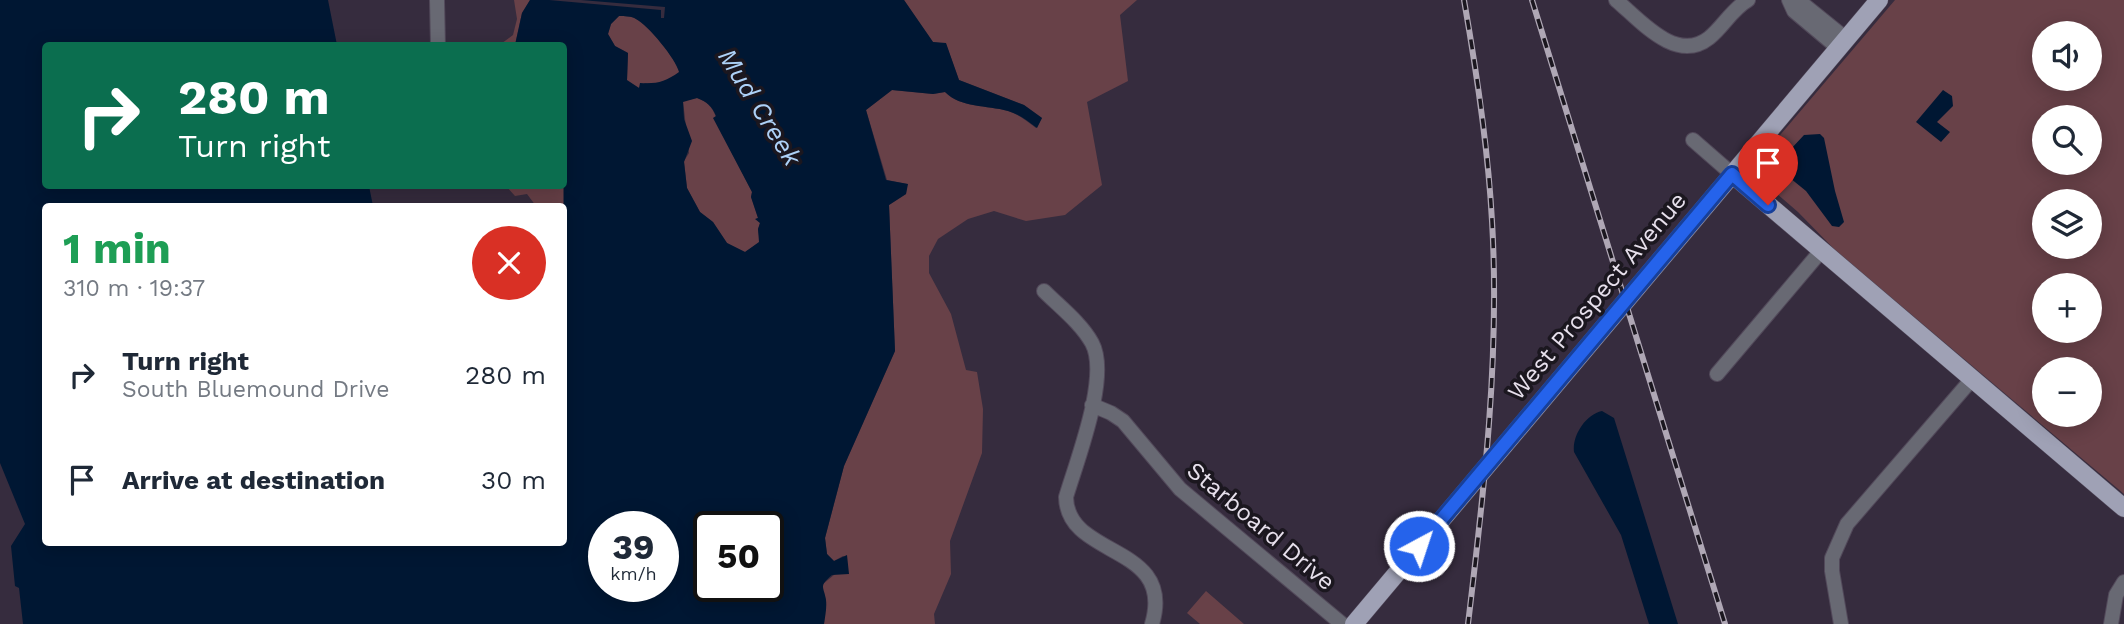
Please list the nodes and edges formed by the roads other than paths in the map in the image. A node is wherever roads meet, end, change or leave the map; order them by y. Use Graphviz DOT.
graph roads {
  1 [pos="438,0"];
  2 [pos="1616,0"];
  3 [pos="1748,0"];
  4 [pos="1789,0"];
  5 [pos="1798,0"];
  6 [pos="1879,0"];
  7 [pos="438,42"];
  8 [pos="1841,43"];
  9 [pos="1693,140"];
  10 [pos="1732,174"];
  11 [pos="1821,251"];
  12 [pos="1044,291"];
  13 [pos="1717,374"];
  14 [pos="1972,379"];
  15 [pos="1092,405"];
  16 [pos="2124,508"];
  17 [pos="2124,582"];
  18 [pos="1152,624"];
  19 [pos="1342,624"];
  20 [pos="1354,624"];
  21 [pos="1841,624"];
  22 [pos="2110,624"];
  1 -- 7 [label="street"];
  2 -- 3 [label="street"];
  4 -- 8 [label="street"];
  5 -- 8 [label="street"];
  6 -- 8 [label="main road, West Prospect Avenue"];
  8 -- 10 [label="main road, West Prospect Avenue"];
  9 -- 10 [label="street"];
  10 -- 11 [label="main road"];
  10 -- 20 [label="main road, West Prospect Avenue"];
  11 -- 13 [label="street"];
  11 -- 14 [label="main road"];
  12 -- 15 [label="street"];
  14 -- 16 [label="main road"];
  14 -- 21 [label="street"];
  15 -- 18 [label="street"];
  15 -- 19 [label="street, Starboard Drive"];
  17 -- 22 [label="street"];
}
